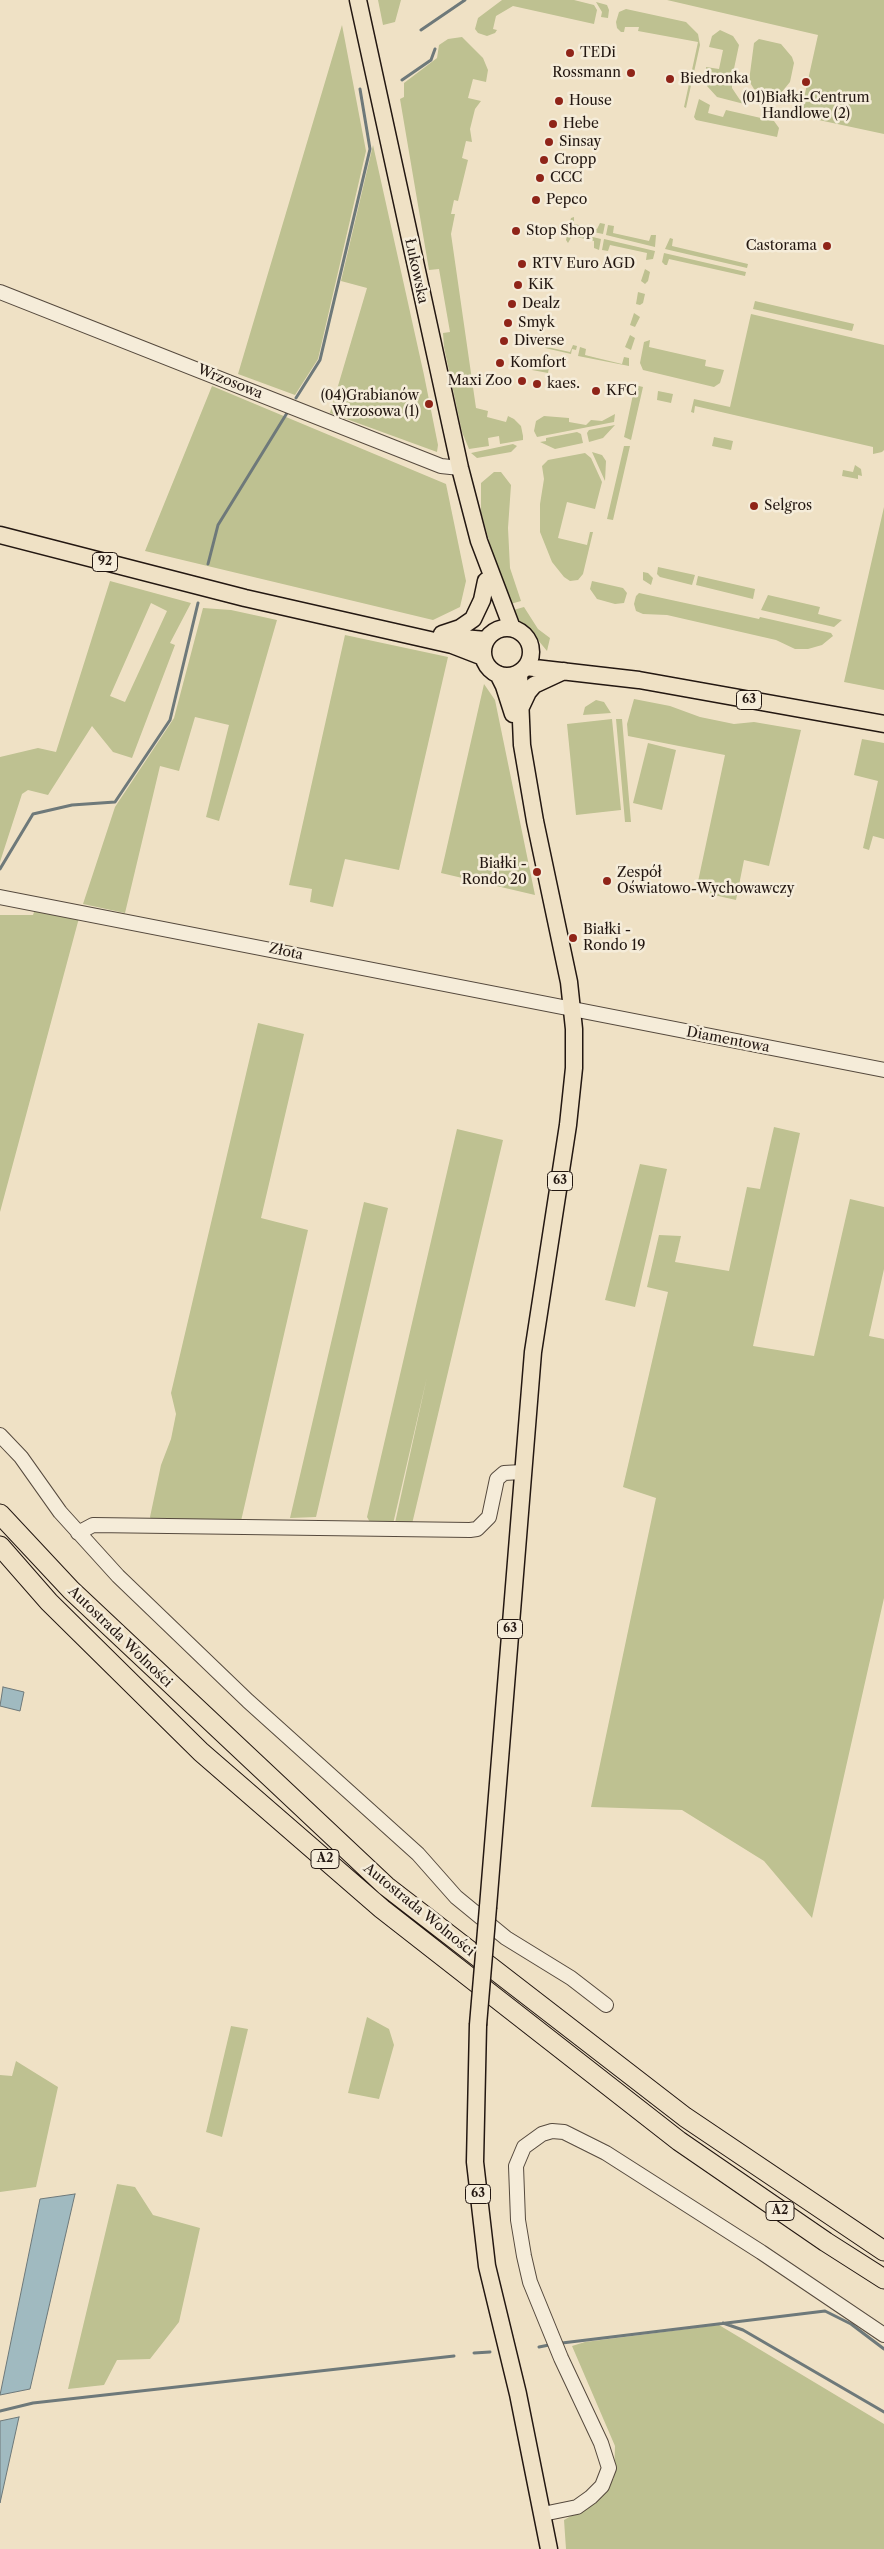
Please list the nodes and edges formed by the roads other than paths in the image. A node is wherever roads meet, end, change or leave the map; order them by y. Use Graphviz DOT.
graph roads {
  1 [pos="358,0"];
  2 [pos="0,292"];
  3 [pos="460,468"];
  4 [pos="0,535"];
  5 [pos="479,541"];
  6 [pos="486,582"];
  7 [pos="210,588"];
  8 [pos="512,628"];
  9 [pos="439,635"];
  10 [pos="489,636"];
  11 [pos="531,648"];
  12 [pos="483,656"];
  13 [pos="522,670"];
  14 [pos="566,670"];
  15 [pos="498,674"];
  16 [pos="639,680"];
  17 [pos="519,712"];
  18 [pos="884,724"];
  19 [pos="522,745"];
  20 [pos="0,897"];
  21 [pos="572,1009"];
  22 [pos="884,1070"];
  23 [pos="0,1435"];
  24 [pos="522,1472"];
  25 [pos="0,1514"];
  26 [pos="78,1533"];
  27 [pos="0,1546"];
  28 [pos="606,2005"];
  29 [pos="884,2251"];
  30 [pos="884,2279"];
  31 [pos="884,2335"];
  32 [pos="543,2514"];
  33 [pos="549,2549"];
  1 -- 3 [label="main road, Łukowska"];
  2 -- 3 [label="street, Wrzosowa"];
  3 -- 5 [label="main road, Łukowska"];
  4 -- 7 [label="main road, 92"];
  5 -- 6 [label="main road, Łukowska"];
  5 -- 8 [label="main road, Łukowska"];
  6 -- 9 [label="main road"];
  6 -- 10 [label="main road, Łukowska"];
  7 -- 9 [label="main road, 92"];
  7 -- 12 [label="main road, 92"];
  8 -- 10 [label="main road"];
  8 -- 11 [label="main road, 63"];
  9 -- 10 [label="main road, 92"];
  10 -- 12 [label="main road"];
  11 -- 13 [label="main road, 63"];
  11 -- 16 [label="main road, 63"];
  12 -- 15 [label="main road, 63"];
  13 -- 14 [label="main road, 63"];
  13 -- 15 [label="main road, 63"];
  13 -- 17 [label="main road, 63"];
  14 -- 16 [label="main road, 63"];
  14 -- 17 [label="main road"];
  15 -- 19 [label="main road, 63"];
  16 -- 18 [label="main road, 63"];
  17 -- 19 [label="main road, 63"];
  19 -- 21 [label="main road, 63"];
  20 -- 21 [label="street, Złota"];
  21 -- 22 [label="street, Diamentowa"];
  21 -- 24 [label="main road, 63"];
  23 -- 26 [label="street"];
  24 -- 26 [label="street"];
  24 -- 32 [label="main road, 63, bridge"];
  25 -- 29 [label="highway, Autostrada Wolności / A2"];
  26 -- 28 [label="street"];
  27 -- 30 [label="highway, Autostrada Wolności / A2"];
  31 -- 32 [label="street"];
  32 -- 33 [label="main road, 63"];
}
